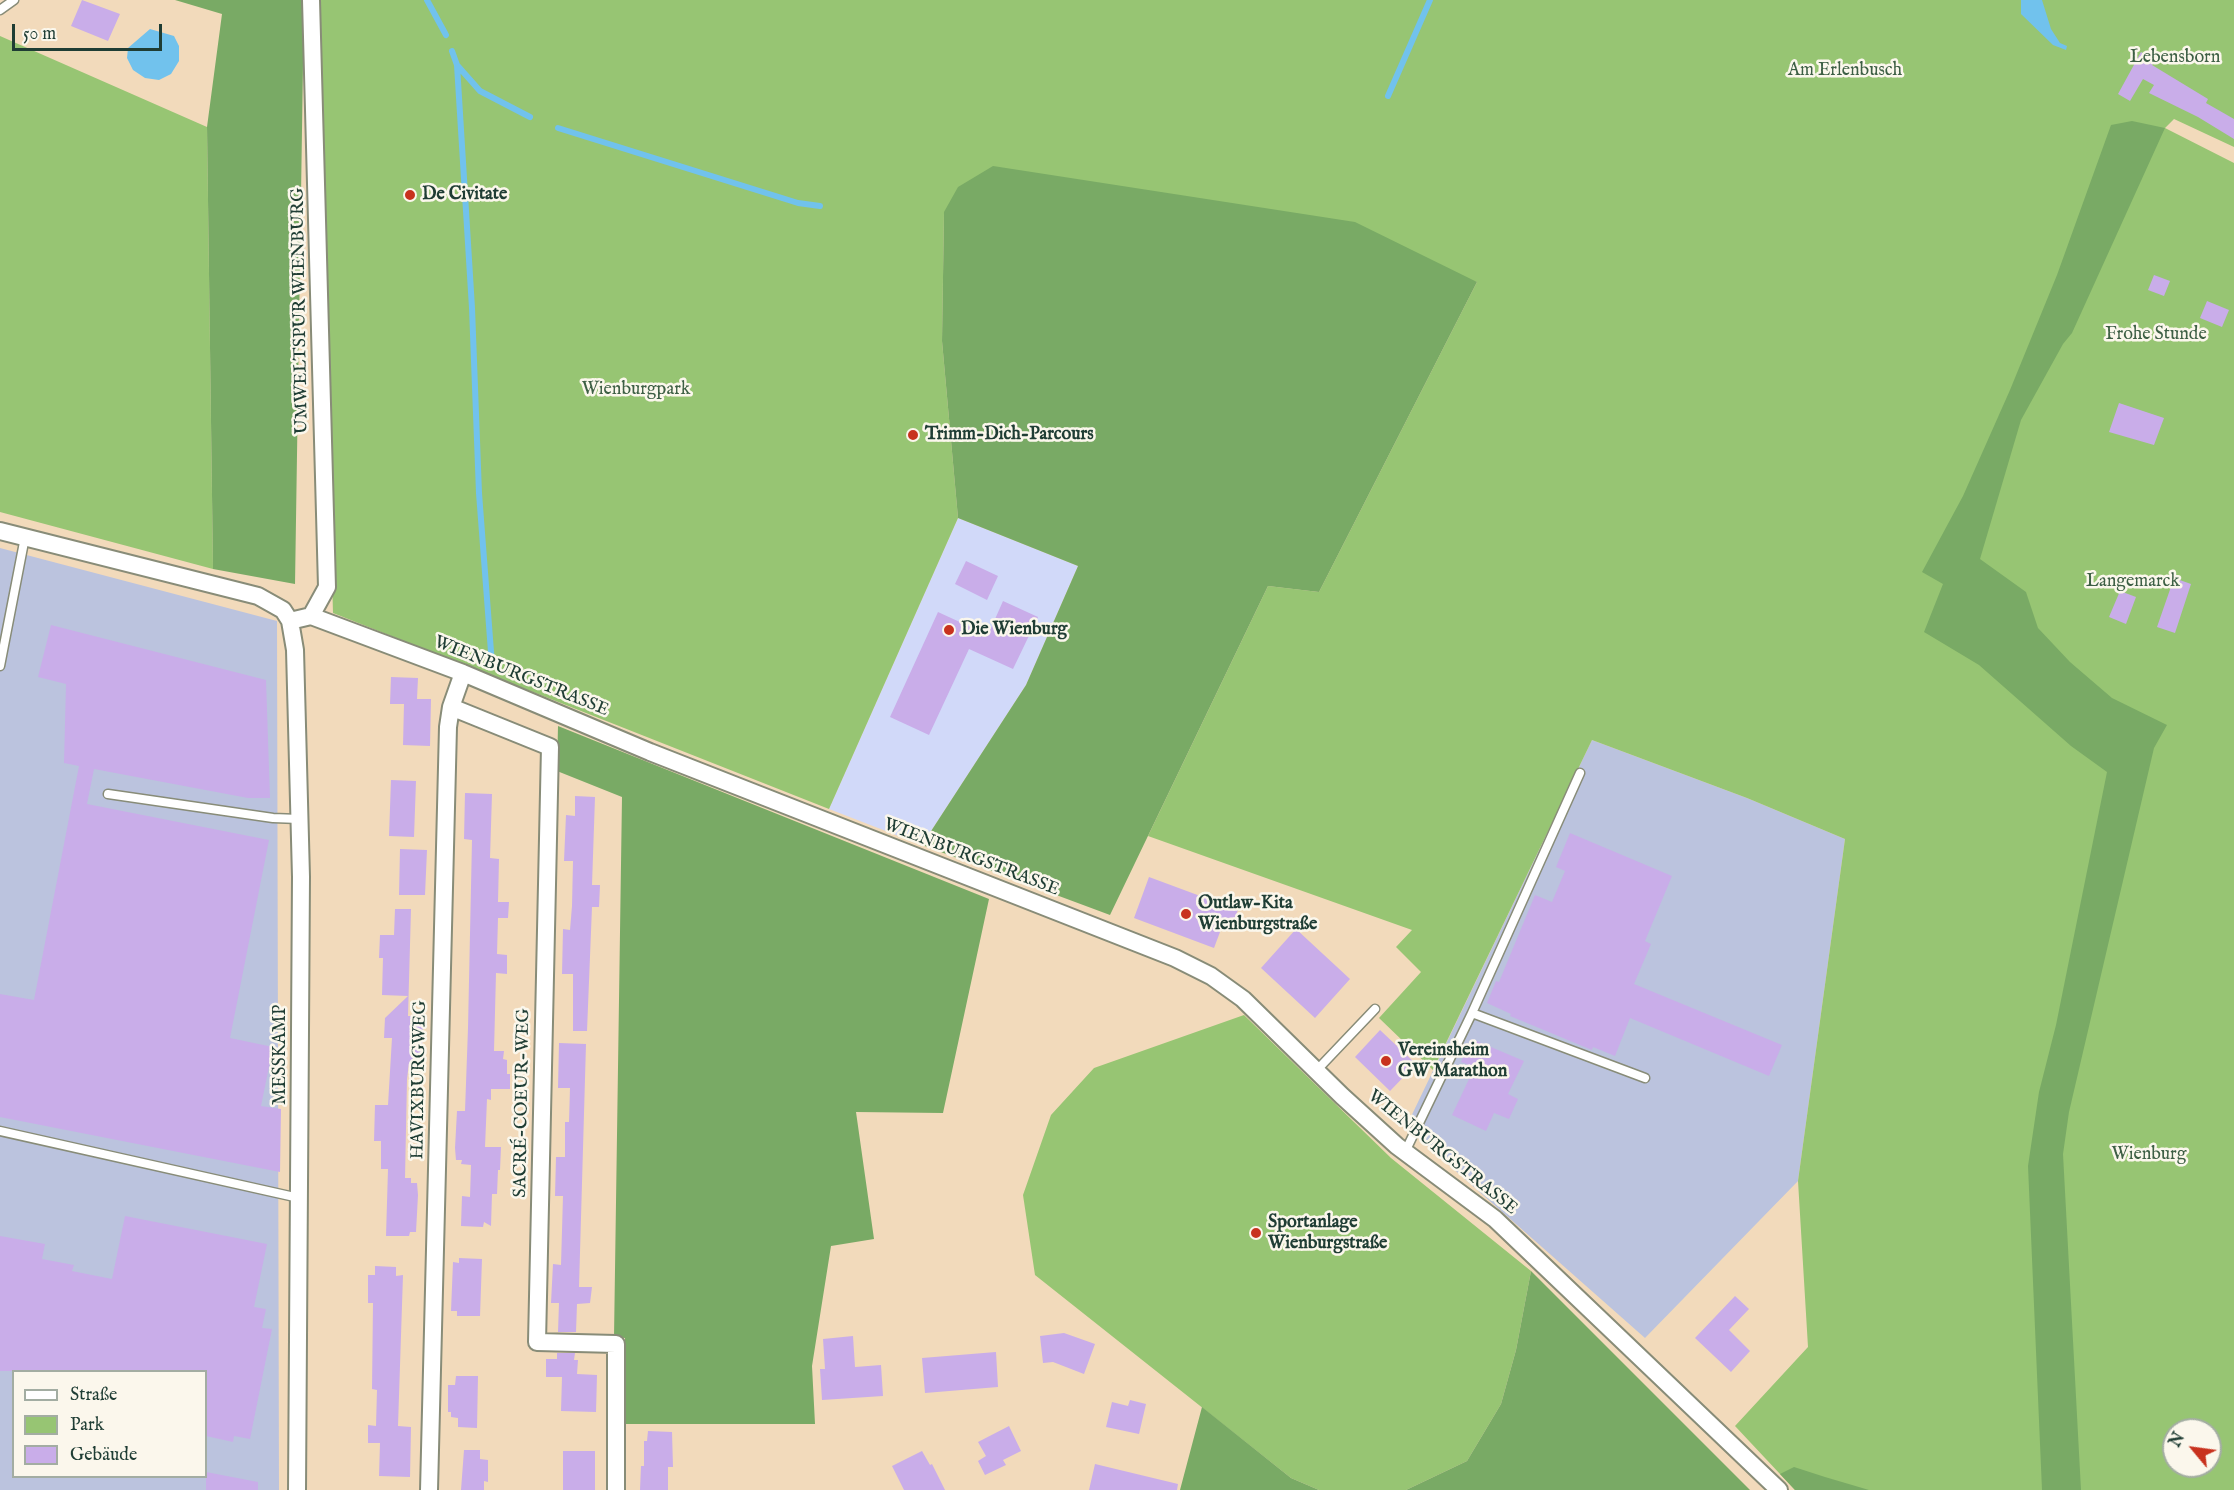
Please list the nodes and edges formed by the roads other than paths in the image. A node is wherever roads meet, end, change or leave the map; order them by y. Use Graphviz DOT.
graph roads {
  1 [pos="14,0"];
  2 [pos="311,0"];
  3 [pos="0,10"];
  4 [pos="0,531"];
  5 [pos="25,537"];
  6 [pos="311,616"];
  7 [pos="290,621"];
  8 [pos="0,666"];
  9 [pos="463,674"];
  10 [pos="451,707"];
  11 [pos="1580,773"];
  12 [pos="108,794"];
  13 [pos="300,819"];
  14 [pos="1375,1010"];
  15 [pos="1472,1013"];
  16 [pos="1316,1071"];
  17 [pos="1645,1078"];
  18 [pos="0,1131"];
  19 [pos="1405,1152"];
  20 [pos="299,1198"];
  21 [pos="297,1490"];
  22 [pos="429,1490"];
  23 [pos="616,1490"];
  24 [pos="1779,1490"];
  1 -- 3 [label="lane"];
  2 -- 6 [label="street, UMWELTSPUR WIENBURG"];
  4 -- 5 [label="street"];
  5 -- 7 [label="street"];
  5 -- 8 [label="lane"];
  6 -- 7 [label="street"];
  6 -- 9 [label="street, WIENBURGSTRASSE"];
  7 -- 13 [label="street, MESSKAMP"];
  9 -- 10 [label="street, HAVIXBURGWEG"];
  9 -- 16 [label="street, WIENBURGSTRASSE"];
  10 -- 22 [label="street, HAVIXBURGWEG"];
  10 -- 23 [label="street, SACRÉ-COEUR-WEG"];
  11 -- 15 [label="lane"];
  12 -- 13 [label="lane"];
  13 -- 20 [label="street, MESSKAMP"];
  14 -- 16 [label="lane"];
  15 -- 17 [label="lane"];
  15 -- 19 [label="lane"];
  16 -- 19 [label="street, WIENBURGSTRASSE"];
  18 -- 20 [label="lane"];
  19 -- 24 [label="street, WIENBURGSTRASSE"];
  20 -- 21 [label="street, MESSKAMP"];
}
